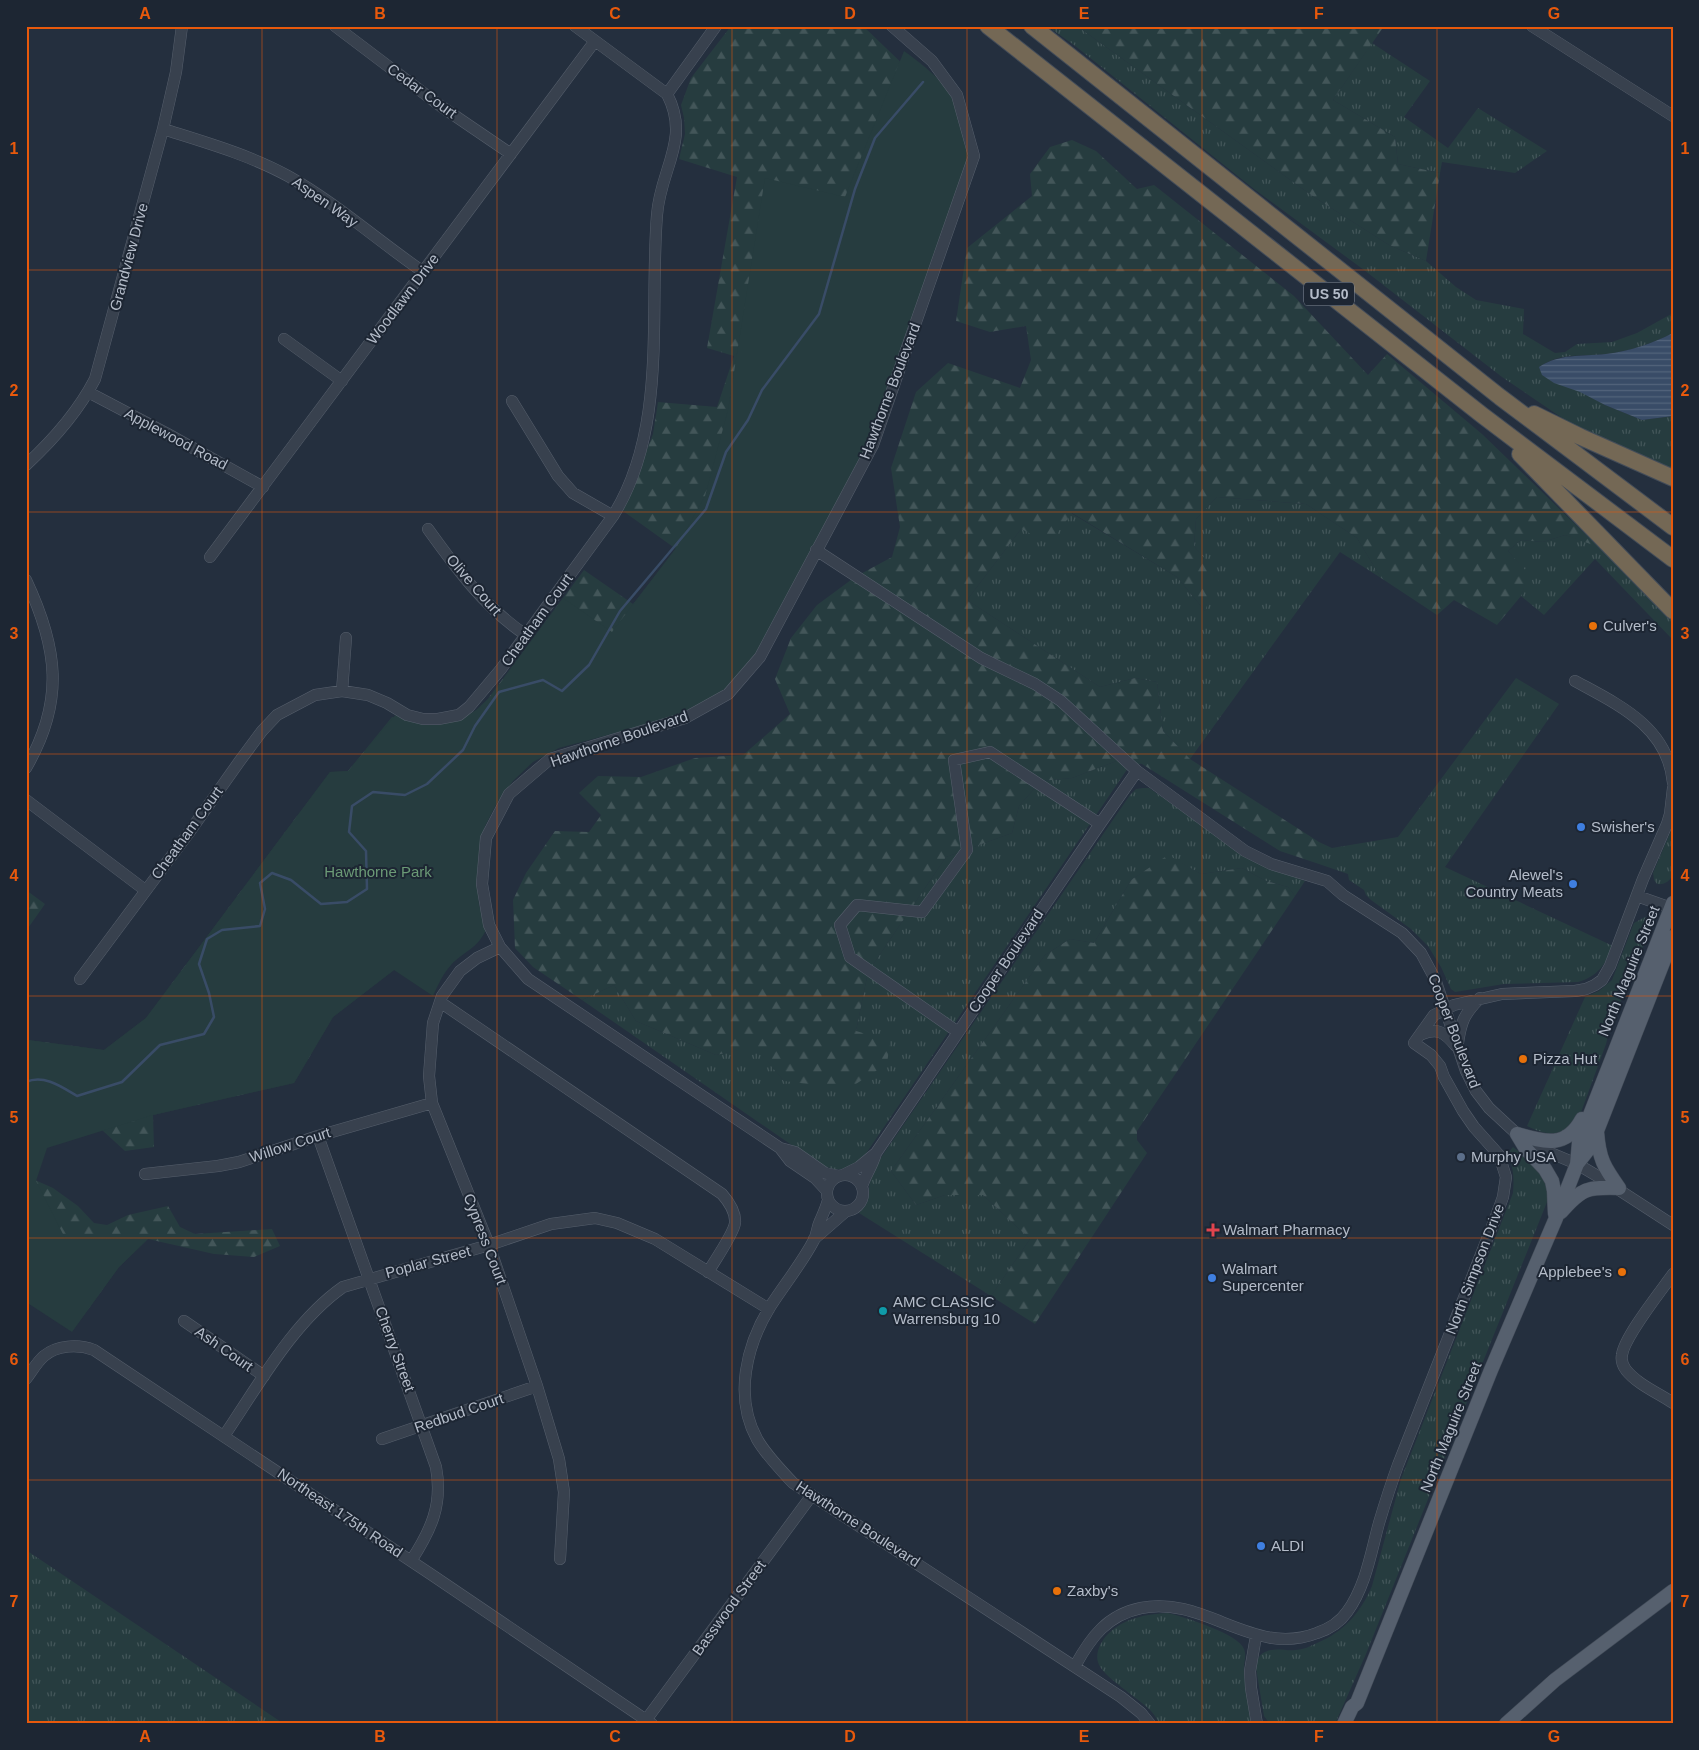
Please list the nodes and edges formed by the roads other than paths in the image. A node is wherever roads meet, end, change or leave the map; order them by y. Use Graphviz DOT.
graph roads {
  1 [pos="182,26"];
  2 [pos="335,26"];
  3 [pos="575,26"];
  4 [pos="716,26"];
  5 [pos="892,26"];
  6 [pos="988,26"];
  7 [pos="1032,26"];
  8 [pos="1532,26"];
  9 [pos="595,41"];
  10 [pos="667,94"];
  11 [pos="1673,116"];
  12 [pos="163,129"];
  13 [pos="511,154"];
  14 [pos="422,271"];
  15 [pos="284,339"];
  16 [pos="342,381"];
  17 [pos="88,392"];
  18 [pos="1500,397"];
  19 [pos="512,401"];
  20 [pos="1482,415"];
  21 [pos="26,466"];
  22 [pos="1673,478"];
  23 [pos="263,487"];
  24 [pos="612,516"];
  25 [pos="1673,527"];
  26 [pos="428,529"];
  27 [pos="816,550"];
  28 [pos="210,557"];
  29 [pos="1673,559"];
  30 [pos="26,580"];
  31 [pos="1673,611"];
  32 [pos="526,635"];
  33 [pos="346,638"];
  34 [pos="1575,681"];
  35 [pos="342,691"];
  36 [pos="26,768"];
  37 [pos="1137,771"];
  38 [pos="1673,783"];
  39 [pos="1673,788"];
  40 [pos="26,800"];
  41 [pos="1100,824"];
  42 [pos="145,890"];
  43 [pos="1637,896"];
  44 [pos="1672,906"];
  45 [pos="1673,937"];
  46 [pos="500,947"];
  47 [pos="80,979"];
  48 [pos="1481,997"];
  49 [pos="440,1002"];
  50 [pos="1445,1008"];
  51 [pos="958,1032"];
  52 [pos="1420,1035"];
  53 [pos="1457,1047"];
  54 [pos="1596,1098"];
  55 [pos="432,1103"];
  56 [pos="1597,1130"];
  57 [pos="1517,1134"];
  58 [pos="318,1136"];
  59 [pos="780,1148"];
  60 [pos="876,1153"];
  61 [pos="1576,1164"];
  62 [pos="146,1174"];
  63 [pos="841,1175"];
  64 [pos="862,1186"];
  65 [pos="1618,1188"];
  66 [pos="828,1196"];
  67 [pos="845,1212"];
  68 [pos="1556,1218"];
  69 [pos="1673,1225"];
  70 [pos="814,1238"];
  71 [pos="489,1245"];
  72 [pos="708,1272"];
  73 [pos="1673,1274"];
  74 [pos="369,1278"];
  75 [pos="769,1309"];
  76 [pos="184,1321"];
  77 [pos="264,1376"];
  78 [pos="26,1379"];
  79 [pos="537,1386"];
  80 [pos="1673,1403"];
  81 [pos="422,1426"];
  82 [pos="224,1436"];
  83 [pos="382,1439"];
  84 [pos="812,1495"];
  85 [pos="560,1559"];
  86 [pos="410,1561"];
  87 [pos="1673,1591"];
  88 [pos="1256,1636"];
  89 [pos="1075,1666"];
  90 [pos="1357,1703"];
  91 [pos="649,1722"];
  92 [pos="1150,1724"];
  93 [pos="1257,1724"];
  94 [pos="1344,1724"];
  95 [pos="1353,1724"];
  96 [pos="1506,1724"];
  1 -- 12 [label="street, Grandview Drive"];
  2 -- 13 [label="street, Cedar Court"];
  3 -- 9 [label="street"];
  4 -- 10 [label="street"];
  5 -- 27 [label="street, Hawthorne Boulevard"];
  6 -- 20 [label="highway, US 50"];
  7 -- 18 [label="highway, US 50"];
  8 -- 11 [label="street"];
  9 -- 10 [label="street"];
  9 -- 13 [label="street, Woodlawn Drive"];
  10 -- 24 [label="street, Cheatham Court"];
  12 -- 14 [label="street, Aspen Way"];
  12 -- 17 [label="street, Grandview Drive"];
  13 -- 14 [label="street, Woodlawn Drive"];
  14 -- 16 [label="street, Woodlawn Drive"];
  15 -- 16 [label="street"];
  16 -- 23 [label="street, Woodlawn Drive"];
  17 -- 21 [label="street, Grandview Drive"];
  17 -- 23 [label="street, Applewood Road"];
  18 -- 22 [label="highway"];
  18 -- 25 [label="highway, US 50"];
  19 -- 24 [label="street"];
  20 -- 29 [label="highway, US 50"];
  20 -- 31 [label="highway"];
  23 -- 28 [label="street, Woodlawn Drive"];
  24 -- 32 [label="street, Cheatham Court"];
  26 -- 32 [label="street, Olive Court"];
  27 -- 37 [label="street, Cooper Boulevard"];
  27 -- 46 [label="street, Hawthorne Boulevard"];
  30 -- 36 [label="street"];
  32 -- 35 [label="street, Cheatham Court"];
  33 -- 35 [label="street"];
  34 -- 38 [label="street"];
  35 -- 42 [label="street, Cheatham Court"];
  37 -- 41 [label="street, Cooper Boulevard"];
  37 -- 50 [label="street, Cooper Boulevard"];
  39 -- 43 [label="street"];
  40 -- 42 [label="street"];
  41 -- 51 [label="street, Cooper Boulevard"];
  41 -- 51 [label="street"];
  42 -- 47 [label="street, Cheatham Court"];
  43 -- 44 [label="street"];
  43 -- 48 [label="street"];
  44 -- 54 [label="main road, North Maguire Street"];
  45 -- 56 [label="main road, North Maguire Street"];
  46 -- 49 [label="street, Cypress Court"];
  46 -- 59 [label="street, Hawthorne Boulevard"];
  48 -- 50 [label="street"];
  48 -- 53 [label="street"];
  49 -- 55 [label="street, Cypress Court"];
  49 -- 72 [label="street"];
  50 -- 52 [label="street"];
  50 -- 53 [label="street, Cooper Boulevard"];
  51 -- 60 [label="street, Cooper Boulevard"];
  52 -- 53 [label="street"];
  52 -- 88 [label="street, North Simpson Drive"];
  53 -- 57 [label="street, Cooper Boulevard"];
  54 -- 57 [label="main road"];
  54 -- 61 [label="main road, North Maguire Street"];
  55 -- 58 [label="street, Willow Court"];
  55 -- 71 [label="street, Cypress Court"];
  56 -- 61 [label="main road, North Maguire Street"];
  56 -- 65 [label="main road"];
  57 -- 61 [label="street, Cooper Boulevard"];
  57 -- 68 [label="main road"];
  58 -- 62 [label="street, Willow Court"];
  58 -- 74 [label="street, Cherry Street"];
  59 -- 63 [label="street, Hawthorne Boulevard"];
  59 -- 66 [label="street, Hawthorne Boulevard"];
  60 -- 63 [label="street, Cooper Boulevard"];
  60 -- 64 [label="street, Cooper Boulevard"];
  61 -- 65 [label="street, Cooper Boulevard"];
  61 -- 68 [label="main road, North Maguire Street"];
  63 -- 64 [label="street"];
  63 -- 66 [label="street"];
  64 -- 67 [label="street"];
  65 -- 68 [label="main road"];
  65 -- 69 [label="street, Cooper Boulevard"];
  66 -- 67 [label="street"];
  66 -- 70 [label="street, Hawthorne Boulevard"];
  67 -- 70 [label="street, Hawthorne Boulevard"];
  68 -- 90 [label="main road, North Maguire Street"];
  70 -- 75 [label="street, Hawthorne Boulevard"];
  71 -- 72 [label="street, Poplar Street"];
  71 -- 74 [label="street, Poplar Street"];
  71 -- 79 [label="street, Cypress Court"];
  72 -- 75 [label="street, Poplar Street"];
  73 -- 80 [label="street"];
  74 -- 77 [label="street, Poplar Street"];
  74 -- 81 [label="street, Cherry Street"];
  75 -- 84 [label="street, Hawthorne Boulevard"];
  76 -- 77 [label="street, Ash Court"];
  77 -- 82 [label="street, Poplar Street"];
  78 -- 82 [label="street, Northeast 175th Road"];
  79 -- 81 [label="street, Redbud Court"];
  79 -- 85 [label="street, Cypress Court"];
  81 -- 83 [label="street, Redbud Court"];
  81 -- 86 [label="street, Cherry Street"];
  82 -- 86 [label="street, Northeast 175th Road"];
  84 -- 89 [label="street, Hawthorne Boulevard"];
  84 -- 91 [label="street, Basswood Street"];
  86 -- 91 [label="street, Northeast 175th Road"];
  87 -- 96 [label="main road"];
  88 -- 89 [label="street, North Simpson Drive"];
  88 -- 93 [label="street"];
  89 -- 92 [label="street, Hawthorne Boulevard"];
  90 -- 94 [label="main road, North Maguire Street"];
  90 -- 95 [label="main road, North Maguire Street"];
}
